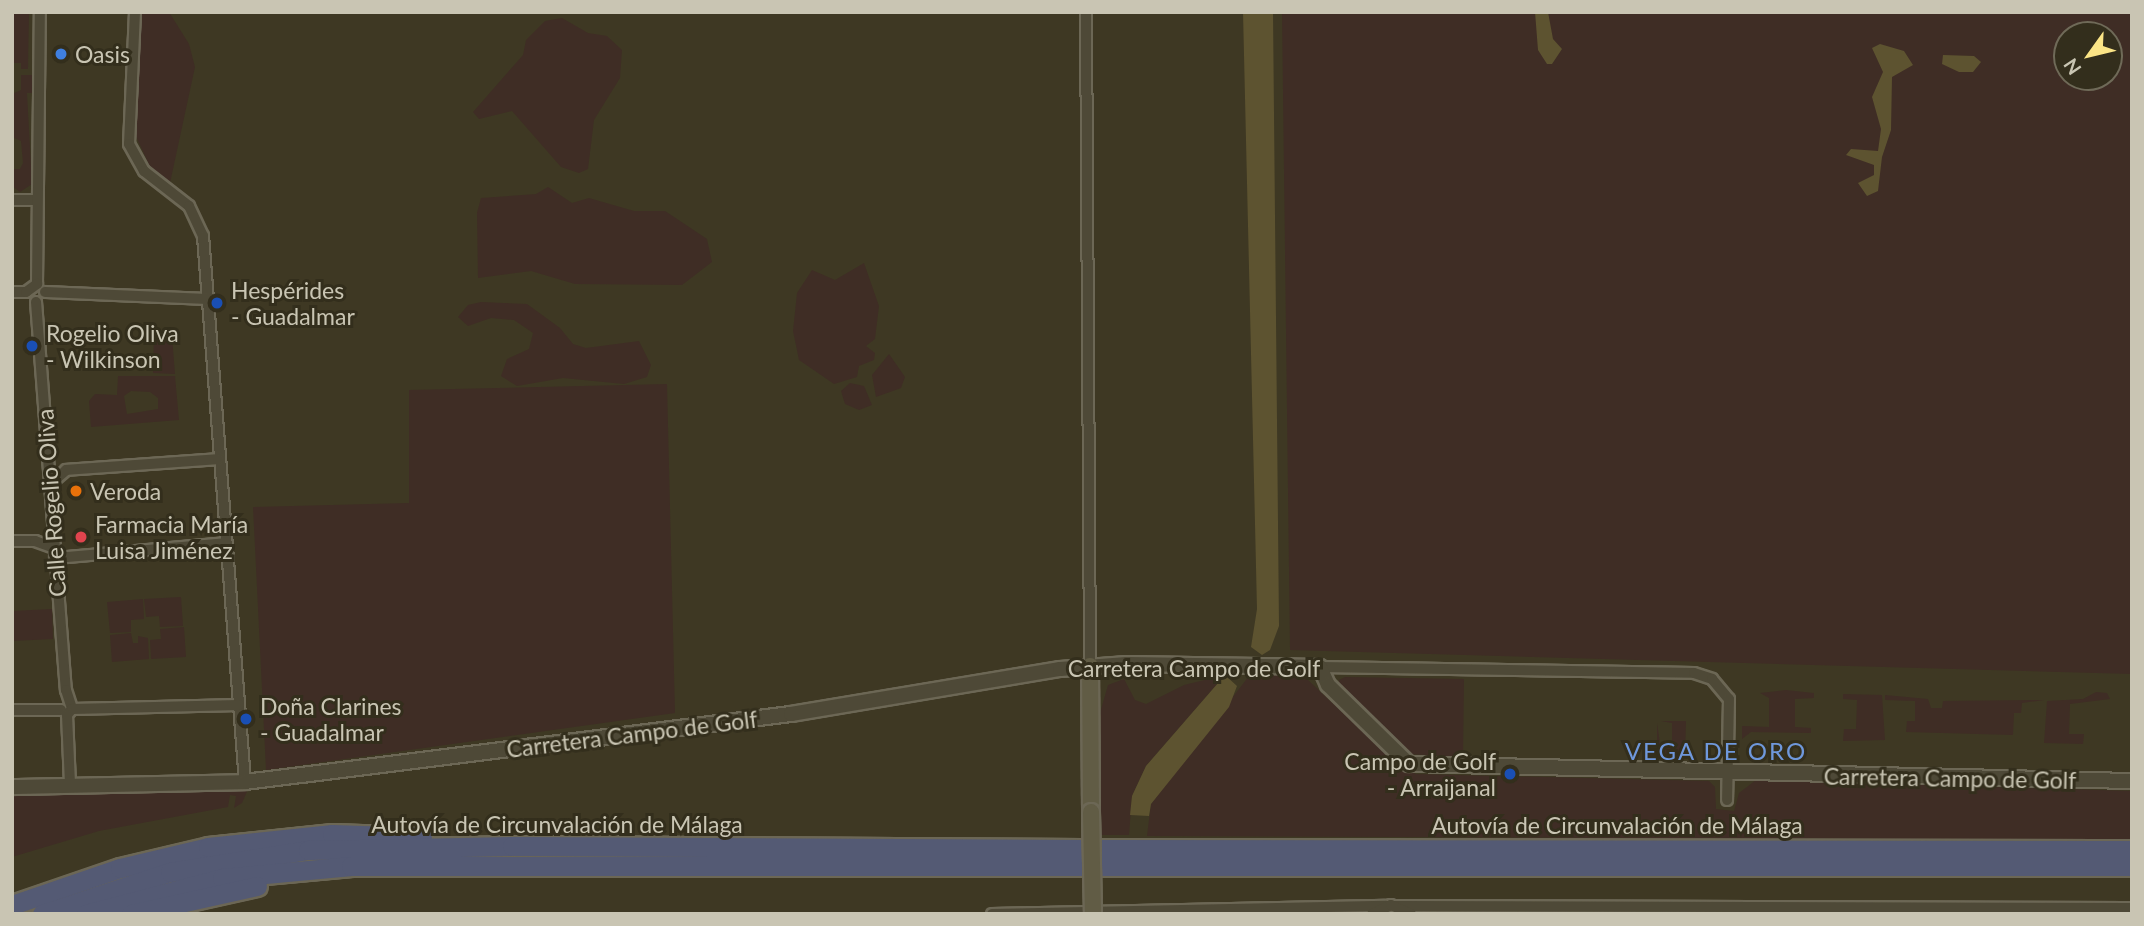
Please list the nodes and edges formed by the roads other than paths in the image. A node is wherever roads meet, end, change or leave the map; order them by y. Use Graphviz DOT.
graph roads {
  1 [pos="40,12"];
  2 [pos="135,12"];
  3 [pos="1086,12"];
  4 [pos="12,200"];
  5 [pos="36,200"];
  6 [pos="41,288"];
  7 [pos="12,292"];
  8 [pos="26,292"];
  9 [pos="36,302"];
  10 [pos="208,303"];
  11 [pos="219,459"];
  12 [pos="49,485"];
  13 [pos="12,541"];
  14 [pos="225,543"];
  15 [pos="55,553"];
  16 [pos="1090,666"];
  17 [pos="1320,667"];
  18 [pos="239,705"];
  19 [pos="67,709"];
  20 [pos="12,710"];
  21 [pos="1729,773"];
  22 [pos="2132,781"];
  23 [pos="245,782"];
  24 [pos="70,785"];
  25 [pos="12,787"];
  26 [pos="1727,800"];
  27 [pos="512,846"];
  28 [pos="2132,849"];
  29 [pos="473,865"];
  30 [pos="2132,866"];
  31 [pos="48,892"];
  32 [pos="12,898"];
  33 [pos="183,900"];
  34 [pos="12,905"];
  35 [pos="1449,905"];
  36 [pos="1391,906"];
  37 [pos="1334,907"];
  38 [pos="2132,908"];
  39 [pos="1526,910"];
  40 [pos="1662,910"];
  41 [pos="1136,911"];
  42 [pos="1049,913"];
  43 [pos="42,914"];
  44 [pos="86,914"];
  45 [pos="131,914"];
  46 [pos="152,914"];
  47 [pos="992,914"];
  48 [pos="1093,914"];
  49 [pos="1353,914"];
  50 [pos="1372,914"];
  51 [pos="1410,914"];
  52 [pos="1428,914"];
  1 -- 5 [label="street"];
  2 -- 10 [label="street"];
  3 -- 16 [label="street"];
  4 -- 5 [label="street"];
  5 -- 6 [label="street"];
  6 -- 8 [label="street"];
  6 -- 9 [label="street"];
  6 -- 10 [label="street"];
  7 -- 8 [label="street"];
  8 -- 9 [label="street"];
  9 -- 12 [label="street, Calle Rogelio Oliva"];
  10 -- 11 [label="street"];
  11 -- 12 [label="street"];
  11 -- 14 [label="street"];
  12 -- 15 [label="street, Calle Rogelio Oliva"];
  13 -- 15 [label="street"];
  14 -- 15 [label="street"];
  14 -- 18 [label="street"];
  15 -- 19 [label="street, Calle Rogelio Oliva"];
  16 -- 17 [label="street, Carretera Campo de Golf"];
  16 -- 23 [label="street, Carretera Campo de Golf"];
  16 -- 48 [label="main road, bridge"];
  17 -- 21 [label="street"];
  17 -- 21 [label="street, Carretera Campo de Golf"];
  18 -- 19 [label="street"];
  18 -- 23 [label="street"];
  19 -- 20 [label="street"];
  19 -- 24 [label="street, Calle Rogelio Oliva"];
  21 -- 22 [label="street, Carretera Campo de Golf"];
  21 -- 26 [label="street"];
  23 -- 24 [label="street, Carretera Campo de Golf"];
  24 -- 25 [label="street, Carretera Campo de Golf"];
  27 -- 29 [label="highway, Autovía de Circunvalación de Málaga"];
  27 -- 31 [label="highway"];
  27 -- 43 [label="highway, Autovía de Circunvalación de Málaga"];
  28 -- 30 [label="highway, Autovía de Circunvalación de Málaga"];
  29 -- 33 [label="highway"];
  29 -- 44 [label="highway, Autovía de Circunvalación de Málaga"];
  31 -- 32 [label="highway"];
  31 -- 34 [label="highway"];
  33 -- 45 [label="highway"];
  33 -- 46 [label="highway"];
  35 -- 36 [label="street"];
  35 -- 39 [label="street"];
  35 -- 52 [label="street"];
  36 -- 37 [label="street"];
  36 -- 50 [label="street"];
  36 -- 51 [label="street"];
  37 -- 41 [label="street"];
  37 -- 49 [label="street"];
  38 -- 40 [label="street"];
  39 -- 40 [label="street"];
  41 -- 42 [label="street"];
  42 -- 47 [label="street"];
}
